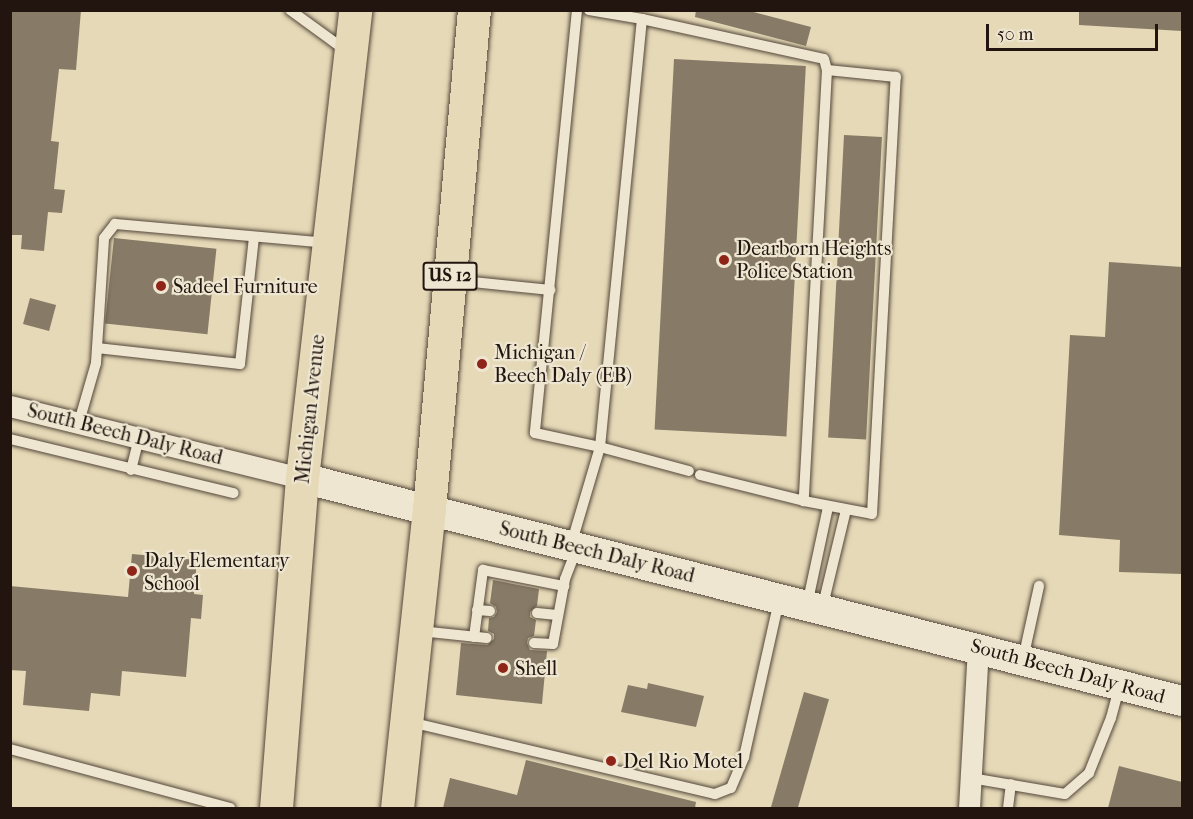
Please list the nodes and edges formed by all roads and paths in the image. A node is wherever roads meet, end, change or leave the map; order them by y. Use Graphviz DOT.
graph roads {
  1 [pos="290,10"];
  2 [pos="355,10"];
  3 [pos="474,10"];
  4 [pos="577,10"];
  5 [pos="588,10"];
  6 [pos="642,19"];
  7 [pos="350,54"];
  8 [pos="827,70"];
  9 [pos="254,237"];
  10 [pos="328,243"];
  11 [pos="450,279"];
  12 [pos="550,290"];
  13 [pos="97,348"];
  14 [pos="10,406"];
  15 [pos="79,422"];
  16 [pos="139,438"];
  17 [pos="10,439"];
  18 [pos="600,447"];
  19 [pos="131,470"];
  20 [pos="689,471"];
  21 [pos="700,475"];
  22 [pos="302,478"];
  23 [pos="234,493"];
  24 [pos="804,501"];
  25 [pos="828,507"];
  26 [pos="429,509"];
  27 [pos="846,510"];
  28 [pos="574,546"];
  29 [pos="564,586"];
  30 [pos="1038,586"];
  31 [pos="803,604"];
  32 [pos="477,610"];
  33 [pos="489,611"];
  34 [pos="537,613"];
  35 [pos="557,615"];
  36 [pos="417,631"];
  37 [pos="474,637"];
  38 [pos="487,638"];
  39 [pos="534,643"];
  40 [pos="978,648"];
  41 [pos="1023,660"];
  42 [pos="1120,685"];
  43 [pos="1182,701"];
  44 [pos="407,721"];
  45 [pos="10,749"];
  46 [pos="970,778"];
  47 [pos="1011,783"];
  48 [pos="230,808"];
  49 [pos="276,808"];
  50 [pos="398,808"];
  51 [pos="969,808"];
  52 [pos="1008,808"];
  1 -- 7 [label="lane"];
  2 -- 7 [label="main road, Michigan Avenue"];
  3 -- 11 [label="main road, US 12"];
  4 -- 12 [label="lane"];
  5 -- 6 [label="lane"];
  6 -- 8 [label="lane"];
  6 -- 18 [label="lane"];
  7 -- 10 [label="main road, Michigan Avenue"];
  8 -- 24 [label="lane"];
  8 -- 27 [label="lane"];
  9 -- 10 [label="lane"];
  9 -- 13 [label="lane"];
  9 -- 13 [label="lane"];
  10 -- 22 [label="main road, Michigan Avenue"];
  11 -- 12 [label="lane"];
  11 -- 26 [label="main road, US 12"];
  12 -- 18 [label="lane"];
  13 -- 15 [label="lane"];
  14 -- 15 [label="street, South Beech Daly Road"];
  15 -- 16 [label="street, South Beech Daly Road"];
  16 -- 19 [label="lane"];
  16 -- 22 [label="street, South Beech Daly Road"];
  17 -- 19 [label="lane"];
  18 -- 20 [label="lane"];
  18 -- 28 [label="lane"];
  19 -- 23 [label="lane"];
  21 -- 24 [label="lane"];
  22 -- 26 [label="main road, South Beech Daly Road"];
  22 -- 49 [label="main road, Michigan Avenue"];
  24 -- 25 [label="lane"];
  25 -- 27 [label="lane"];
  25 -- 31 [label="lane"];
  26 -- 28 [label="main road, South Beech Daly Road"];
  26 -- 36 [label="main road, US 12"];
  27 -- 31 [label="lane"];
  28 -- 29 [label="lane"];
  28 -- 31 [label="main road, South Beech Daly Road"];
  29 -- 32 [label="lane"];
  29 -- 35 [label="lane"];
  30 -- 41 [label="lane"];
  31 -- 40 [label="main road, South Beech Daly Road"];
  31 -- 44 [label="lane"];
  32 -- 33 [label="lane"];
  32 -- 37 [label="lane"];
  34 -- 35 [label="lane"];
  35 -- 39 [label="lane"];
  36 -- 37 [label="lane"];
  36 -- 44 [label="main road, US 12"];
  37 -- 38 [label="lane"];
  40 -- 41 [label="main road, South Beech Daly Road"];
  40 -- 46 [label="street"];
  41 -- 42 [label="main road, South Beech Daly Road"];
  42 -- 43 [label="main road, South Beech Daly Road"];
  42 -- 47 [label="lane"];
  44 -- 50 [label="main road, US 12"];
  45 -- 48 [label="lane"];
  46 -- 47 [label="lane"];
  46 -- 51 [label="street"];
  47 -- 52 [label="lane"];
}
